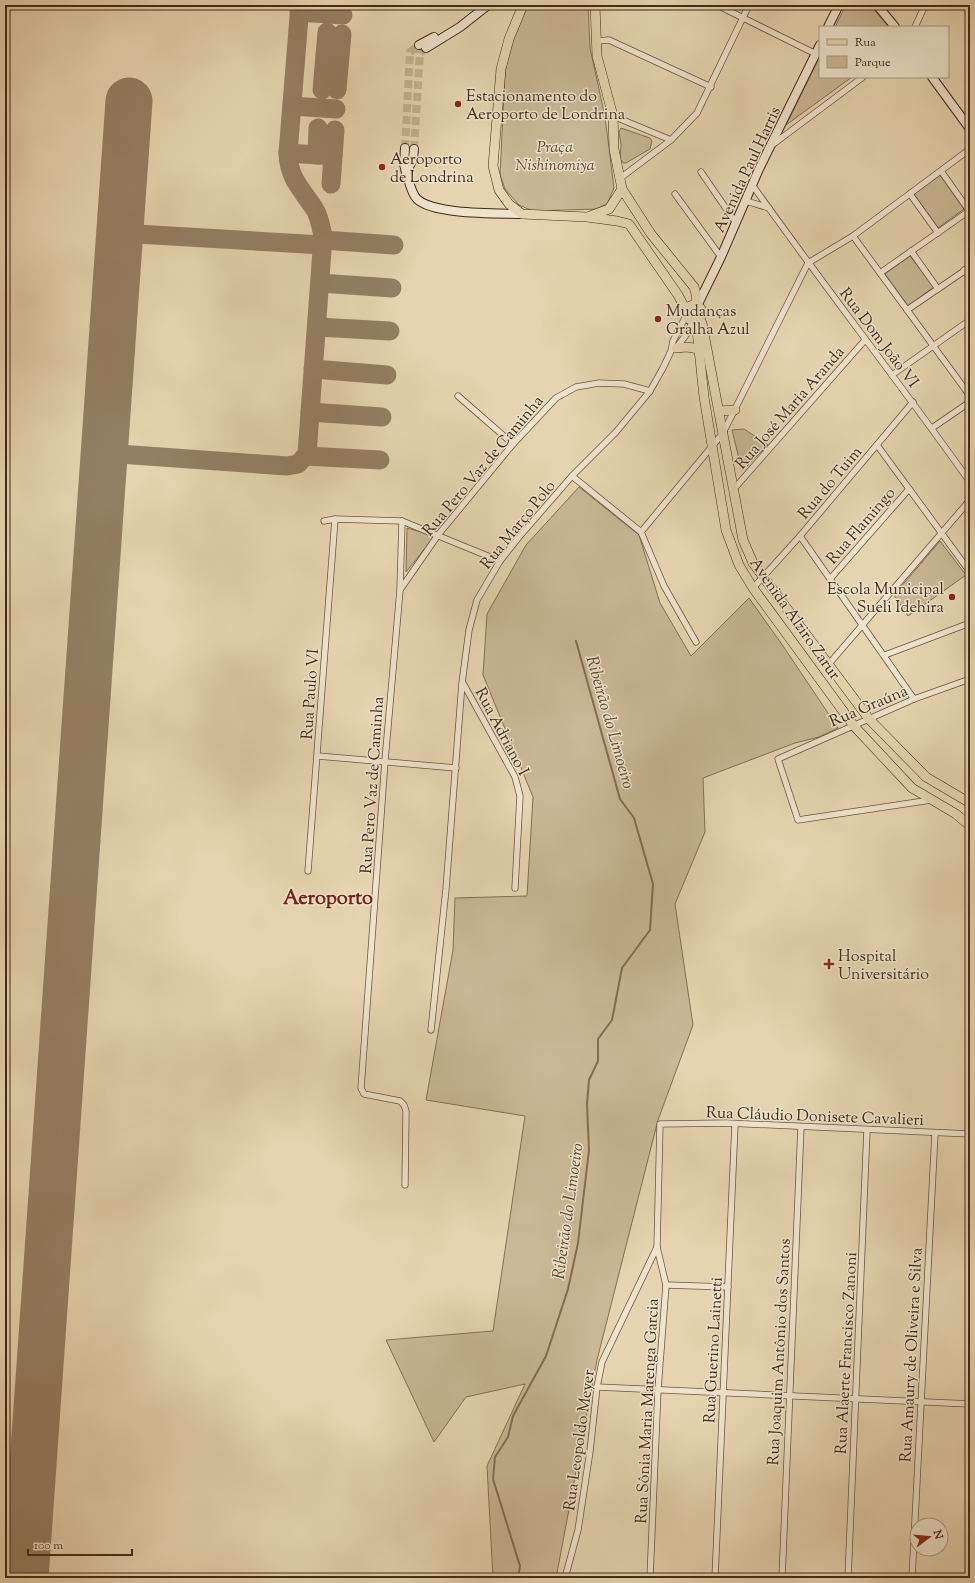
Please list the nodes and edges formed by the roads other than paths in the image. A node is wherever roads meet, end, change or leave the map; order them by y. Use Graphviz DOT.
graph roads {
  1 [pos="488,5"];
  2 [pos="523,5"];
  3 [pos="595,5"];
  4 [pos="717,5"];
  5 [pos="749,5"];
  6 [pos="839,5"];
  7 [pos="877,5"];
  8 [pos="925,5"];
  9 [pos="743,18"];
  10 [pos="828,26"];
  11 [pos="894,26"];
  12 [pos="915,26"];
  13 [pos="596,41"];
  14 [pos="422,46"];
  15 [pos="819,47"];
  16 [pos="816,54"];
  17 [pos="862,78"];
  18 [pos="933,78"];
  19 [pos="711,87"];
  20 [pos="613,116"];
  21 [pos="970,127"];
  22 [pos="671,140"];
  23 [pos="772,146"];
  24 [pos="405,148"];
  25 [pos="414,149"];
  26 [pos="970,149"];
  27 [pos="941,171"];
  28 [pos="701,172"];
  29 [pos="406,173"];
  30 [pos="619,179"];
  31 [pos="753,186"];
  32 [pos="622,189"];
  33 [pos="675,194"];
  34 [pos="910,194"];
  35 [pos="746,201"];
  36 [pos="769,208"];
  37 [pos="970,212"];
  38 [pos="522,214"];
  39 [pos="587,218"];
  40 [pos="736,223"];
  41 [pos="938,233"];
  42 [pos="651,234"];
  43 [pos="853,236"];
  44 [pos="640,241"];
  45 [pos="911,251"];
  46 [pos="721,257"];
  47 [pos="808,263"];
  48 [pos="970,266"];
  49 [pos="964,270"];
  50 [pos="880,273"];
  51 [pos="970,278"];
  52 [pos="938,288"];
  53 [pos="697,305"];
  54 [pos="907,310"];
  55 [pos="692,317"];
  56 [pos="970,320"];
  57 [pos="865,340"];
  58 [pos="933,345"];
  59 [pos="699,349"];
  60 [pos="673,350"];
  61 [pos="892,375"];
  62 [pos="650,391"];
  63 [pos="458,396"];
  64 [pos="970,396"];
  65 [pos="913,402"];
  66 [pos="970,402"];
  67 [pos="719,410"];
  68 [pos="735,410"];
  69 [pos="932,428"];
  70 [pos="723,433"];
  71 [pos="513,444"];
  72 [pos="712,445"];
  73 [pos="877,445"];
  74 [pos="572,476"];
  75 [pos="970,482"];
  76 [pos="909,489"];
  77 [pos="733,491"];
  78 [pos="970,500"];
  79 [pos="335,519"];
  80 [pos="324,521"];
  81 [pos="402,521"];
  82 [pos="641,532"];
  83 [pos="941,533"];
  84 [pos="438,535"];
  85 [pos="800,536"];
  86 [pos="500,561"];
  87 [pos="970,572"];
  88 [pos="763,576"];
  89 [pos="830,579"];
  90 [pos="753,588"];
  91 [pos="400,590"];
  92 [pos="970,623"];
  93 [pos="862,625"];
  94 [pos="696,642"];
  95 [pos="885,655"];
  96 [pos="828,665"];
  97 [pos="970,679"];
  98 [pos="462,683"];
  99 [pos="914,699"];
  100 [pos="869,719"];
  101 [pos="854,726"];
  102 [pos="318,756"];
  103 [pos="385,761"];
  104 [pos="456,768"];
  105 [pos="931,800"];
  106 [pos="970,803"];
  107 [pos="970,826"];
  108 [pos="308,871"];
  109 [pos="515,888"];
  110 [pos="431,1030"];
  111 [pos="660,1124"];
  112 [pos="735,1124"];
  113 [pos="801,1127"];
  114 [pos="867,1130"];
  115 [pos="935,1133"];
  116 [pos="970,1134"];
  117 [pos="405,1184"];
  118 [pos="657,1247"];
  119 [pos="666,1285"];
  120 [pos="728,1286"];
  121 [pos="597,1387"];
  122 [pos="658,1389"];
  123 [pos="723,1393"];
  124 [pos="788,1396"];
  125 [pos="856,1399"];
  126 [pos="921,1402"];
  127 [pos="970,1404"];
  128 [pos="565,1578"];
  129 [pos="650,1578"];
  130 [pos="715,1578"];
  131 [pos="782,1578"];
  132 [pos="848,1578"];
  133 [pos="912,1578"];
  1 -- 14 [label="street"];
  2 -- 38 [label="main road"];
  3 -- 13 [label="main road"];
  4 -- 9 [label="street"];
  5 -- 9 [label="street"];
  6 -- 10 [label="street"];
  7 -- 11 [label="street"];
  8 -- 12 [label="street"];
  9 -- 16 [label="street"];
  9 -- 19 [label="street"];
  13 -- 19 [label="street"];
  13 -- 20 [label="main road"];
  15 -- 16 [label="street, Avenida Paul Harris"];
  16 -- 23 [label="street, Avenida Paul Harris"];
  17 -- 23 [label="street"];
  18 -- 21 [label="street"];
  19 -- 22 [label="street"];
  20 -- 22 [label="street"];
  20 -- 30 [label="main road"];
  22 -- 30 [label="street"];
  23 -- 31 [label="street, Avenida Paul Harris"];
  24 -- 29 [label="street"];
  25 -- 29 [label="street"];
  26 -- 27 [label="street"];
  27 -- 34 [label="street"];
  27 -- 37 [label="street"];
  28 -- 40 [label="street"];
  29 -- 38 [label="street"];
  30 -- 32 [label="main road"];
  31 -- 35 [label="street, Avenida Paul Harris"];
  31 -- 36 [label="street, Rua Dom João VI"];
  32 -- 39 [label="main road"];
  32 -- 42 [label="main road"];
  33 -- 46 [label="street"];
  34 -- 41 [label="street"];
  34 -- 43 [label="street"];
  35 -- 36 [label="street"];
  35 -- 40 [label="street, Avenida Paul Harris"];
  36 -- 47 [label="street, Rua Dom João VI"];
  37 -- 41 [label="street"];
  38 -- 39 [label="main road"];
  39 -- 44 [label="main road"];
  40 -- 46 [label="street, Avenida Paul Harris"];
  41 -- 45 [label="street"];
  42 -- 44 [label="main road"];
  42 -- 53 [label="main road"];
  43 -- 47 [label="street"];
  43 -- 50 [label="street"];
  44 -- 55 [label="main road"];
  45 -- 50 [label="street"];
  45 -- 52 [label="street"];
  46 -- 53 [label="street, Avenida Paul Harris"];
  47 -- 57 [label="street, Rua Dom João VI"];
  47 -- 68 [label="street"];
  48 -- 49 [label="street"];
  49 -- 51 [label="street"];
  49 -- 52 [label="street"];
  50 -- 54 [label="street"];
  52 -- 54 [label="street"];
  53 -- 55 [label="main road"];
  53 -- 55 [label="main road"];
  54 -- 58 [label="street"];
  55 -- 59 [label="main road, Avenida Alziro Zarur"];
  55 -- 60 [label="street, Rua Março Polo"];
  55 -- 60 [label="street, Rua Março Polo"];
  55 -- 67 [label="main road, Avenida Alziro Zarur"];
  56 -- 58 [label="street"];
  57 -- 61 [label="street, Rua Dom João VI"];
  57 -- 77 [label="street, Rua José Maria Aranda"];
  58 -- 61 [label="street"];
  58 -- 64 [label="street"];
  59 -- 60 [label="main road"];
  59 -- 72 [label="main road, Avenida Alziro Zarur"];
  60 -- 62 [label="street, Rua Março Polo"];
  61 -- 65 [label="street, Rua Dom João VI"];
  62 -- 71 [label="street, Rua Pero Vaz de Caminha"];
  62 -- 74 [label="street, Rua Março Polo"];
  63 -- 71 [label="street"];
  65 -- 69 [label="street, Rua Dom João VI"];
  65 -- 73 [label="street, Rua do Tuim"];
  66 -- 69 [label="street"];
  67 -- 68 [label="main road"];
  67 -- 70 [label="main road, Avenida Alziro Zarur"];
  68 -- 70 [label="street"];
  69 -- 75 [label="street, Rua Dom João VI"];
  70 -- 72 [label="street"];
  70 -- 77 [label="main road, Avenida Alziro Zarur"];
  71 -- 84 [label="street, Rua Pero Vaz de Caminha"];
  72 -- 82 [label="street"];
  72 -- 90 [label="main road, Avenida Alziro Zarur"];
  73 -- 76 [label="street"];
  73 -- 85 [label="street, Rua do Tuim"];
  74 -- 82 [label="street"];
  74 -- 86 [label="street, Rua Março Polo"];
  76 -- 83 [label="street"];
  76 -- 89 [label="street, Rua Flamingo"];
  77 -- 88 [label="main road, Avenida Alziro Zarur"];
  78 -- 83 [label="street"];
  79 -- 80 [label="street"];
  79 -- 81 [label="street"];
  79 -- 102 [label="street, Rua Paulo VI"];
  81 -- 84 [label="street"];
  81 -- 91 [label="street, Rua Pero Vaz de Caminha"];
  82 -- 94 [label="street"];
  83 -- 87 [label="street"];
  83 -- 93 [label="street"];
  84 -- 86 [label="street"];
  84 -- 91 [label="street, Rua Pero Vaz de Caminha"];
  85 -- 88 [label="street, Rua do Tuim"];
  85 -- 89 [label="street"];
  86 -- 98 [label="street, Rua Março Polo"];
  88 -- 90 [label="street, Rua do Tuim"];
  88 -- 96 [label="main road, Avenida Alziro Zarur"];
  89 -- 93 [label="street"];
  90 -- 101 [label="main road, Avenida Alziro Zarur"];
  91 -- 103 [label="street, Rua Pero Vaz de Caminha"];
  92 -- 95 [label="street"];
  93 -- 95 [label="street"];
  93 -- 96 [label="street"];
  95 -- 99 [label="street"];
  96 -- 100 [label="main road, Avenida Alziro Zarur"];
  97 -- 99 [label="street, Rua Graúna"];
  98 -- 104 [label="street, Rua Março Polo"];
  98 -- 109 [label="street, Rua Adriano I"];
  99 -- 100 [label="street, Rua Graúna"];
  100 -- 101 [label="street, Rua Graúna"];
  100 -- 106 [label="main road, Avenida Alziro Zarur"];
  101 -- 105 [label="main road, Avenida Alziro Zarur"];
  101 -- 105 [label="street, Rua Graúna"];
  102 -- 103 [label="street"];
  102 -- 108 [label="street, Rua Paulo VI"];
  103 -- 104 [label="street"];
  103 -- 117 [label="street, Rua Pero Vaz de Caminha"];
  104 -- 110 [label="street, Rua Março Polo"];
  105 -- 107 [label="main road, Avenida Alziro Zarur"];
  111 -- 112 [label="street, Rua Cláudio Donisete Cavalieri"];
  111 -- 118 [label="street, Rua Leopoldo Meyer"];
  112 -- 113 [label="street, Rua Cláudio Donisete Cavalieri"];
  112 -- 120 [label="street, Rua Guerino Lainetti"];
  113 -- 114 [label="street, Rua Cláudio Donisete Cavalieri"];
  113 -- 124 [label="street, Rua Joaquim Antônio dos Santos"];
  114 -- 115 [label="street, Rua Cláudio Donisete Cavalieri"];
  114 -- 125 [label="street, Rua Alaerte Francisco Zanoni"];
  115 -- 116 [label="street, Rua Cláudio Donisete Cavalieri"];
  115 -- 126 [label="street, Rua Amaury de Oliveira e Silva"];
  118 -- 119 [label="street, Rua Sônia Maria Marenga Garcia"];
  118 -- 121 [label="street, Rua Leopoldo Meyer"];
  119 -- 120 [label="street"];
  119 -- 122 [label="street, Rua Sônia Maria Marenga Garcia"];
  120 -- 123 [label="street, Rua Guerino Lainetti"];
  121 -- 122 [label="street"];
  121 -- 128 [label="street, Rua Leopoldo Meyer"];
  122 -- 123 [label="street"];
  122 -- 129 [label="street, Rua Sônia Maria Marenga Garcia"];
  123 -- 124 [label="street"];
  123 -- 130 [label="street, Rua Guerino Lainetti"];
  124 -- 125 [label="street"];
  124 -- 131 [label="street, Rua Joaquim Antônio dos Santos"];
  125 -- 126 [label="street"];
  125 -- 132 [label="street, Rua Alaerte Francisco Zanoni"];
  126 -- 127 [label="street"];
  126 -- 133 [label="street, Rua Amaury de Oliveira e Silva"];
}
